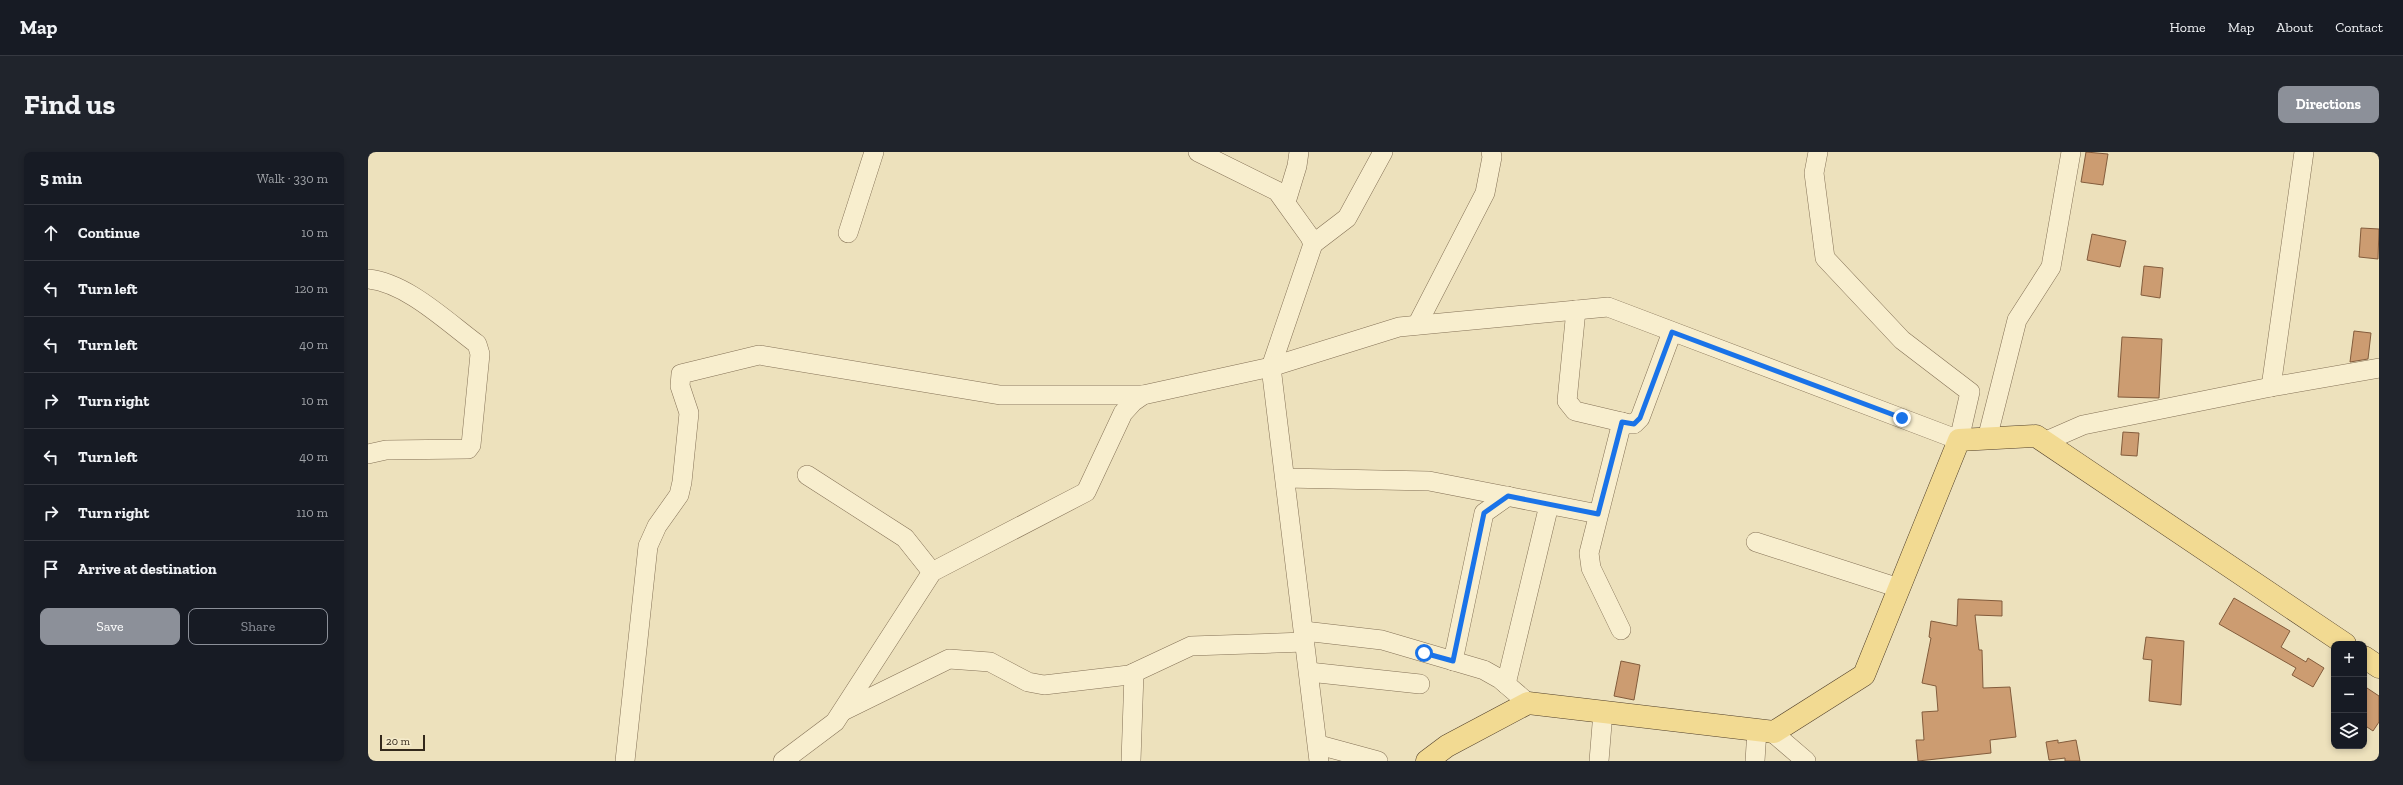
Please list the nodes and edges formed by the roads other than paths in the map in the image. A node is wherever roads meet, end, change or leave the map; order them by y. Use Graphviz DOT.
graph roads {
  1 [pos="874,152"];
  2 [pos="1198,152"];
  3 [pos="1299,152"];
  4 [pos="1383,152"];
  5 [pos="1491,152"];
  6 [pos="1818,152"];
  7 [pos="2071,152"];
  8 [pos="2304,152"];
  9 [pos="1286,202"];
  10 [pos="848,233"];
  11 [pos="1312,244"];
  12 [pos="368,279"];
  13 [pos="1576,310"];
  14 [pos="1417,325"];
  15 [pos="1672,332"];
  16 [pos="1271,367"];
  17 [pos="2379,368"];
  18 [pos="2271,387"];
  19 [pos="1143,395"];
  20 [pos="1622,422"];
  21 [pos="1987,439"];
  22 [pos="1959,440"];
  23 [pos="2044,442"];
  24 [pos="368,454"];
  25 [pos="806,476"];
  26 [pos="1285,478"];
  27 [pos="1508,496"];
  28 [pos="1549,505"];
  29 [pos="1598,514"];
  30 [pos="1756,542"];
  31 [pos="932,572"];
  32 [pos="1899,588"];
  33 [pos="1620,630"];
  34 [pos="1305,637"];
  35 [pos="2341,641"];
  36 [pos="2367,659"];
  37 [pos="1453,661"];
  38 [pos="2379,667"];
  39 [pos="1309,672"];
  40 [pos="1134,673"];
  41 [pos="1420,684"];
  42 [pos="1506,684"];
  43 [pos="1528,703"];
  44 [pos="841,711"];
  45 [pos="1603,712"];
  46 [pos="1764,731"];
  47 [pos="1319,753"];
  48 [pos="625,761"];
  49 [pos="783,761"];
  50 [pos="1131,761"];
  51 [pos="1378,761"];
  52 [pos="1427,761"];
  53 [pos="1599,761"];
  54 [pos="1754,761"];
  55 [pos="1806,761"];
  1 -- 10 [label="street"];
  2 -- 9 [label="street"];
  3 -- 9 [label="street"];
  4 -- 11 [label="street"];
  5 -- 14 [label="street"];
  6 -- 22 [label="street"];
  7 -- 21 [label="street"];
  8 -- 18 [label="street"];
  9 -- 11 [label="street"];
  11 -- 16 [label="street"];
  12 -- 24 [label="street"];
  13 -- 14 [label="street"];
  13 -- 15 [label="street"];
  13 -- 20 [label="street"];
  14 -- 16 [label="street"];
  15 -- 20 [label="street"];
  15 -- 22 [label="street"];
  16 -- 19 [label="street"];
  16 -- 26 [label="street"];
  17 -- 18 [label="street"];
  18 -- 23 [label="street"];
  19 -- 31 [label="street"];
  19 -- 48 [label="street"];
  20 -- 29 [label="street"];
  21 -- 22 [label="main road"];
  21 -- 23 [label="main road"];
  22 -- 32 [label="main road"];
  23 -- 35 [label="main road"];
  25 -- 31 [label="street"];
  26 -- 27 [label="street"];
  26 -- 34 [label="street"];
  27 -- 28 [label="street"];
  27 -- 37 [label="street"];
  28 -- 29 [label="street"];
  28 -- 42 [label="street"];
  29 -- 33 [label="street"];
  30 -- 32 [label="street"];
  31 -- 44 [label="street"];
  32 -- 46 [label="main road"];
  34 -- 37 [label="street"];
  34 -- 39 [label="street"];
  34 -- 40 [label="street"];
  36 -- 38 [label="main road"];
  37 -- 42 [label="street"];
  39 -- 41 [label="street"];
  39 -- 47 [label="street"];
  40 -- 44 [label="street"];
  40 -- 50 [label="street"];
  42 -- 43 [label="street"];
  43 -- 45 [label="main road"];
  43 -- 52 [label="main road"];
  44 -- 49 [label="street"];
  45 -- 46 [label="main road"];
  45 -- 53 [label="street"];
  46 -- 54 [label="street"];
  46 -- 55 [label="street"];
  47 -- 51 [label="street"];
}
